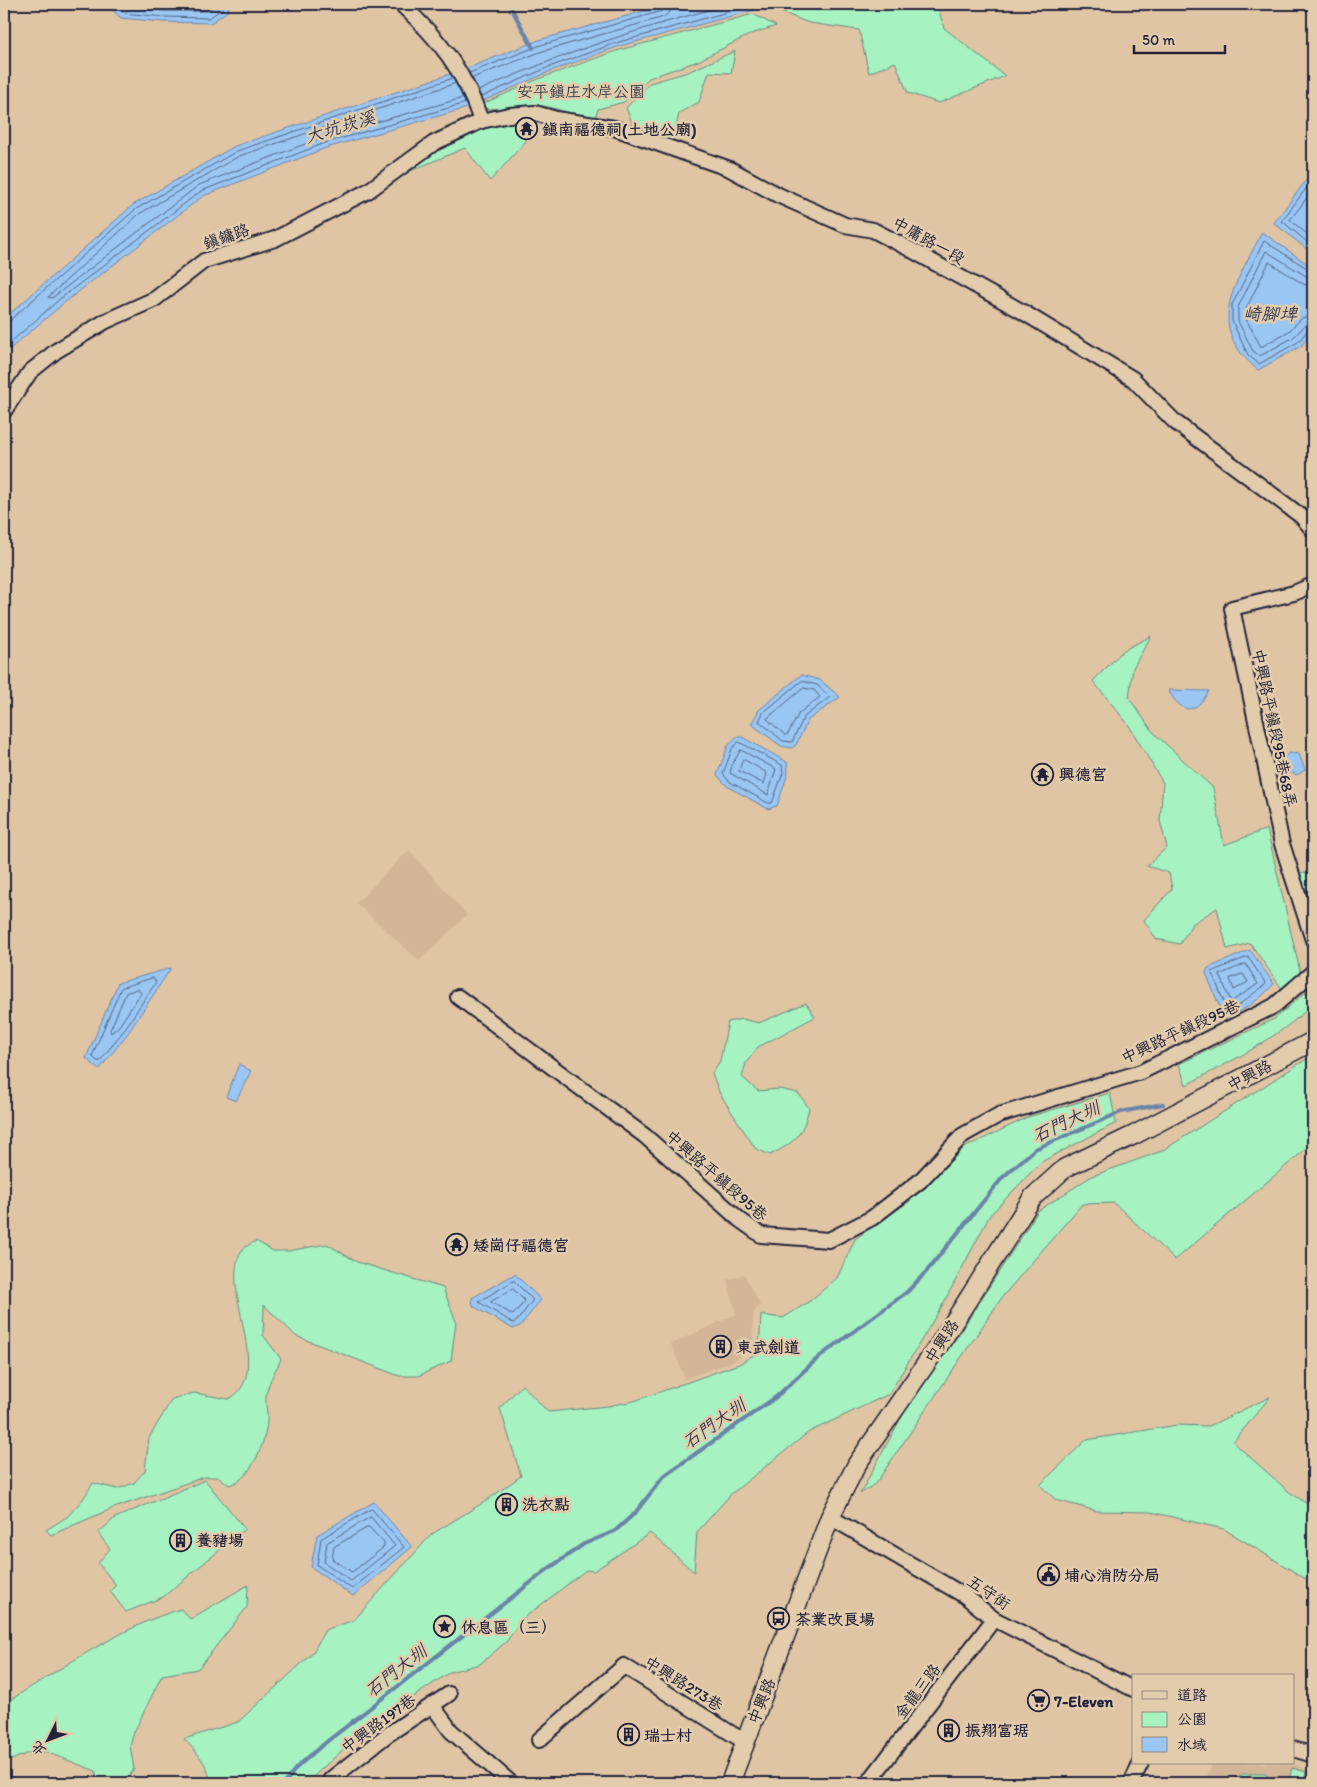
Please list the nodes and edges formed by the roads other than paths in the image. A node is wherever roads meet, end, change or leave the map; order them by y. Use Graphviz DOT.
graph roads {
  1 [pos="401,4"];
  2 [pos="479,115"];
  3 [pos="4,411"];
  4 [pos="1313,530"];
  5 [pos="1313,585"];
  6 [pos="1313,940"];
  7 [pos="1313,972"];
  8 [pos="458,997"];
  9 [pos="1313,1041"];
  10 [pos="830,1517"];
  11 [pos="994,1619"];
  12 [pos="1132,1688"];
  13 [pos="449,1694"];
  14 [pos="432,1705"];
  15 [pos="539,1740"];
  16 [pos="745,1742"];
  17 [pos="1294,1749"];
  18 [pos="1313,1755"];
  19 [pos="1140,1764"];
  20 [pos="332,1783"];
  21 [pos="511,1783"];
  22 [pos="730,1783"];
  23 [pos="868,1783"];
  24 [pos="1131,1783"];
  1 -- 2 [label="street"];
  2 -- 3 [label="street, 鎮鏞路"];
  2 -- 4 [label="street, 中庸路一段"];
  5 -- 6 [label="street, 中興路平鎮段95巷68弄"];
  7 -- 8 [label="street, 中興路平鎮段95巷"];
  9 -- 10 [label="street, 中興路"];
  10 -- 11 [label="street, 五守街"];
  10 -- 16 [label="street, 中興路"];
  11 -- 12 [label="street, 五守街"];
  11 -- 23 [label="street, 金龍三路"];
  13 -- 14 [label="street, 中興路197巷"];
  14 -- 20 [label="street, 中興路197巷"];
  14 -- 21 [label="street"];
  15 -- 16 [label="street, 中興路273巷"];
  16 -- 22 [label="street, 中興路"];
  17 -- 18 [label="street"];
  19 -- 24 [label="street"];
}
